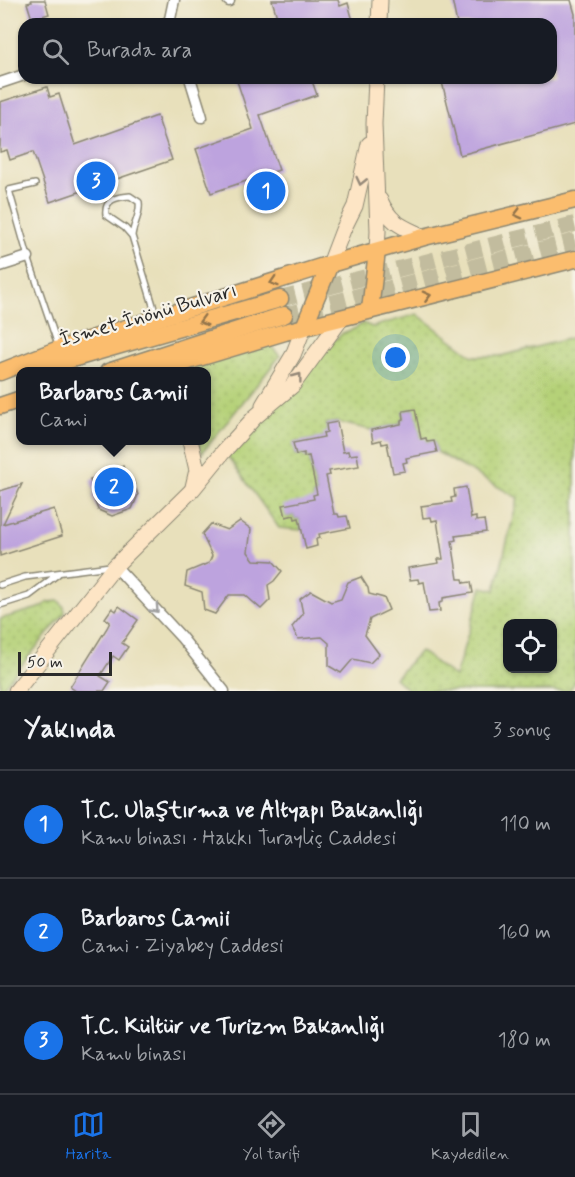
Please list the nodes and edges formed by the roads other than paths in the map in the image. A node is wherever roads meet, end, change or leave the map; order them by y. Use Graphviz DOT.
graph roads {
  1 [pos="169,0"];
  2 [pos="174,0"];
  3 [pos="380,0"];
  4 [pos="169,18"];
  5 [pos="170,18"];
  6 [pos="379,18"];
  7 [pos="18,77"];
  8 [pos="0,83"];
  9 [pos="191,84"];
  10 [pos="376,84"];
  11 [pos="202,117"];
  12 [pos="374,124"];
  13 [pos="35,184"];
  14 [pos="377,195"];
  15 [pos="575,200"];
  16 [pos="132,236"];
  17 [pos="424,237"];
  18 [pos="377,252"];
  19 [pos="28,257"];
  20 [pos="575,259"];
  21 [pos="330,264"];
  22 [pos="0,266"];
  23 [pos="370,310"];
  24 [pos="158,319"];
  25 [pos="341,319"];
  26 [pos="304,327"];
  27 [pos="59,349"];
  28 [pos="48,367"];
  29 [pos="121,367"];
  30 [pos="169,367"];
  31 [pos="0,372"];
  32 [pos="16,375"];
  33 [pos="0,380"];
  34 [pos="16,401"];
  35 [pos="16,406"];
  36 [pos="0,408"];
  37 [pos="255,417"];
  38 [pos="190,445"];
  39 [pos="193,489"];
  40 [pos="115,566"];
  41 [pos="60,573"];
  42 [pos="0,585"];
  43 [pos="0,605"];
  44 [pos="16,691"];
  45 [pos="224,691"];
  1 -- 4 [label="lane"];
  2 -- 5 [label="street"];
  3 -- 6 [label="main road"];
  7 -- 8 [label="street"];
  9 -- 11 [label="street"];
  10 -- 12 [label="main road"];
  12 -- 14 [label="main road"];
  12 -- 21 [label="main road, one-way"];
  13 -- 19 [label="lane"];
  14 -- 17 [label="main road"];
  14 -- 18 [label="main road"];
  15 -- 17 [label="main road, one-way"];
  16 -- 16 [label="lane"];
  16 -- 24 [label="lane"];
  17 -- 18 [label="main road"];
  18 -- 21 [label="main road"];
  18 -- 23 [label="main road"];
  19 -- 22 [label="street"];
  19 -- 27 [label="lane"];
  23 -- 20 [label="main road, one-way"];
  21 -- 24 [label="main road, one-way"];
  21 -- 26 [label="main road"];
  23 -- 25 [label="main road"];
  24 -- 27 [label="main road"];
  25 -- 26 [label="main road"];
  37 -- 25 [label="main road, one-way"];
  26 -- 30 [label="main road"];
  26 -- 37 [label="main road"];
  27 -- 31 [label="main road"];
  29 -- 28 [label="main road, İsmet İnönü Bulvarı, one-way"];
  32 -- 33 [label="main road"];
  34 -- 36 [label="main road"];
  35 -- 36 [label="main road"];
  37 -- 39 [label="main road"];
  38 -- 39 [label="main road"];
  39 -- 40 [label="main road"];
  40 -- 41 [label="lane"];
  40 -- 44 [label="main road"];
  40 -- 45 [label="street, one-way"];
  41 -- 42 [label="lane"];
  41 -- 43 [label="lane"];
}
